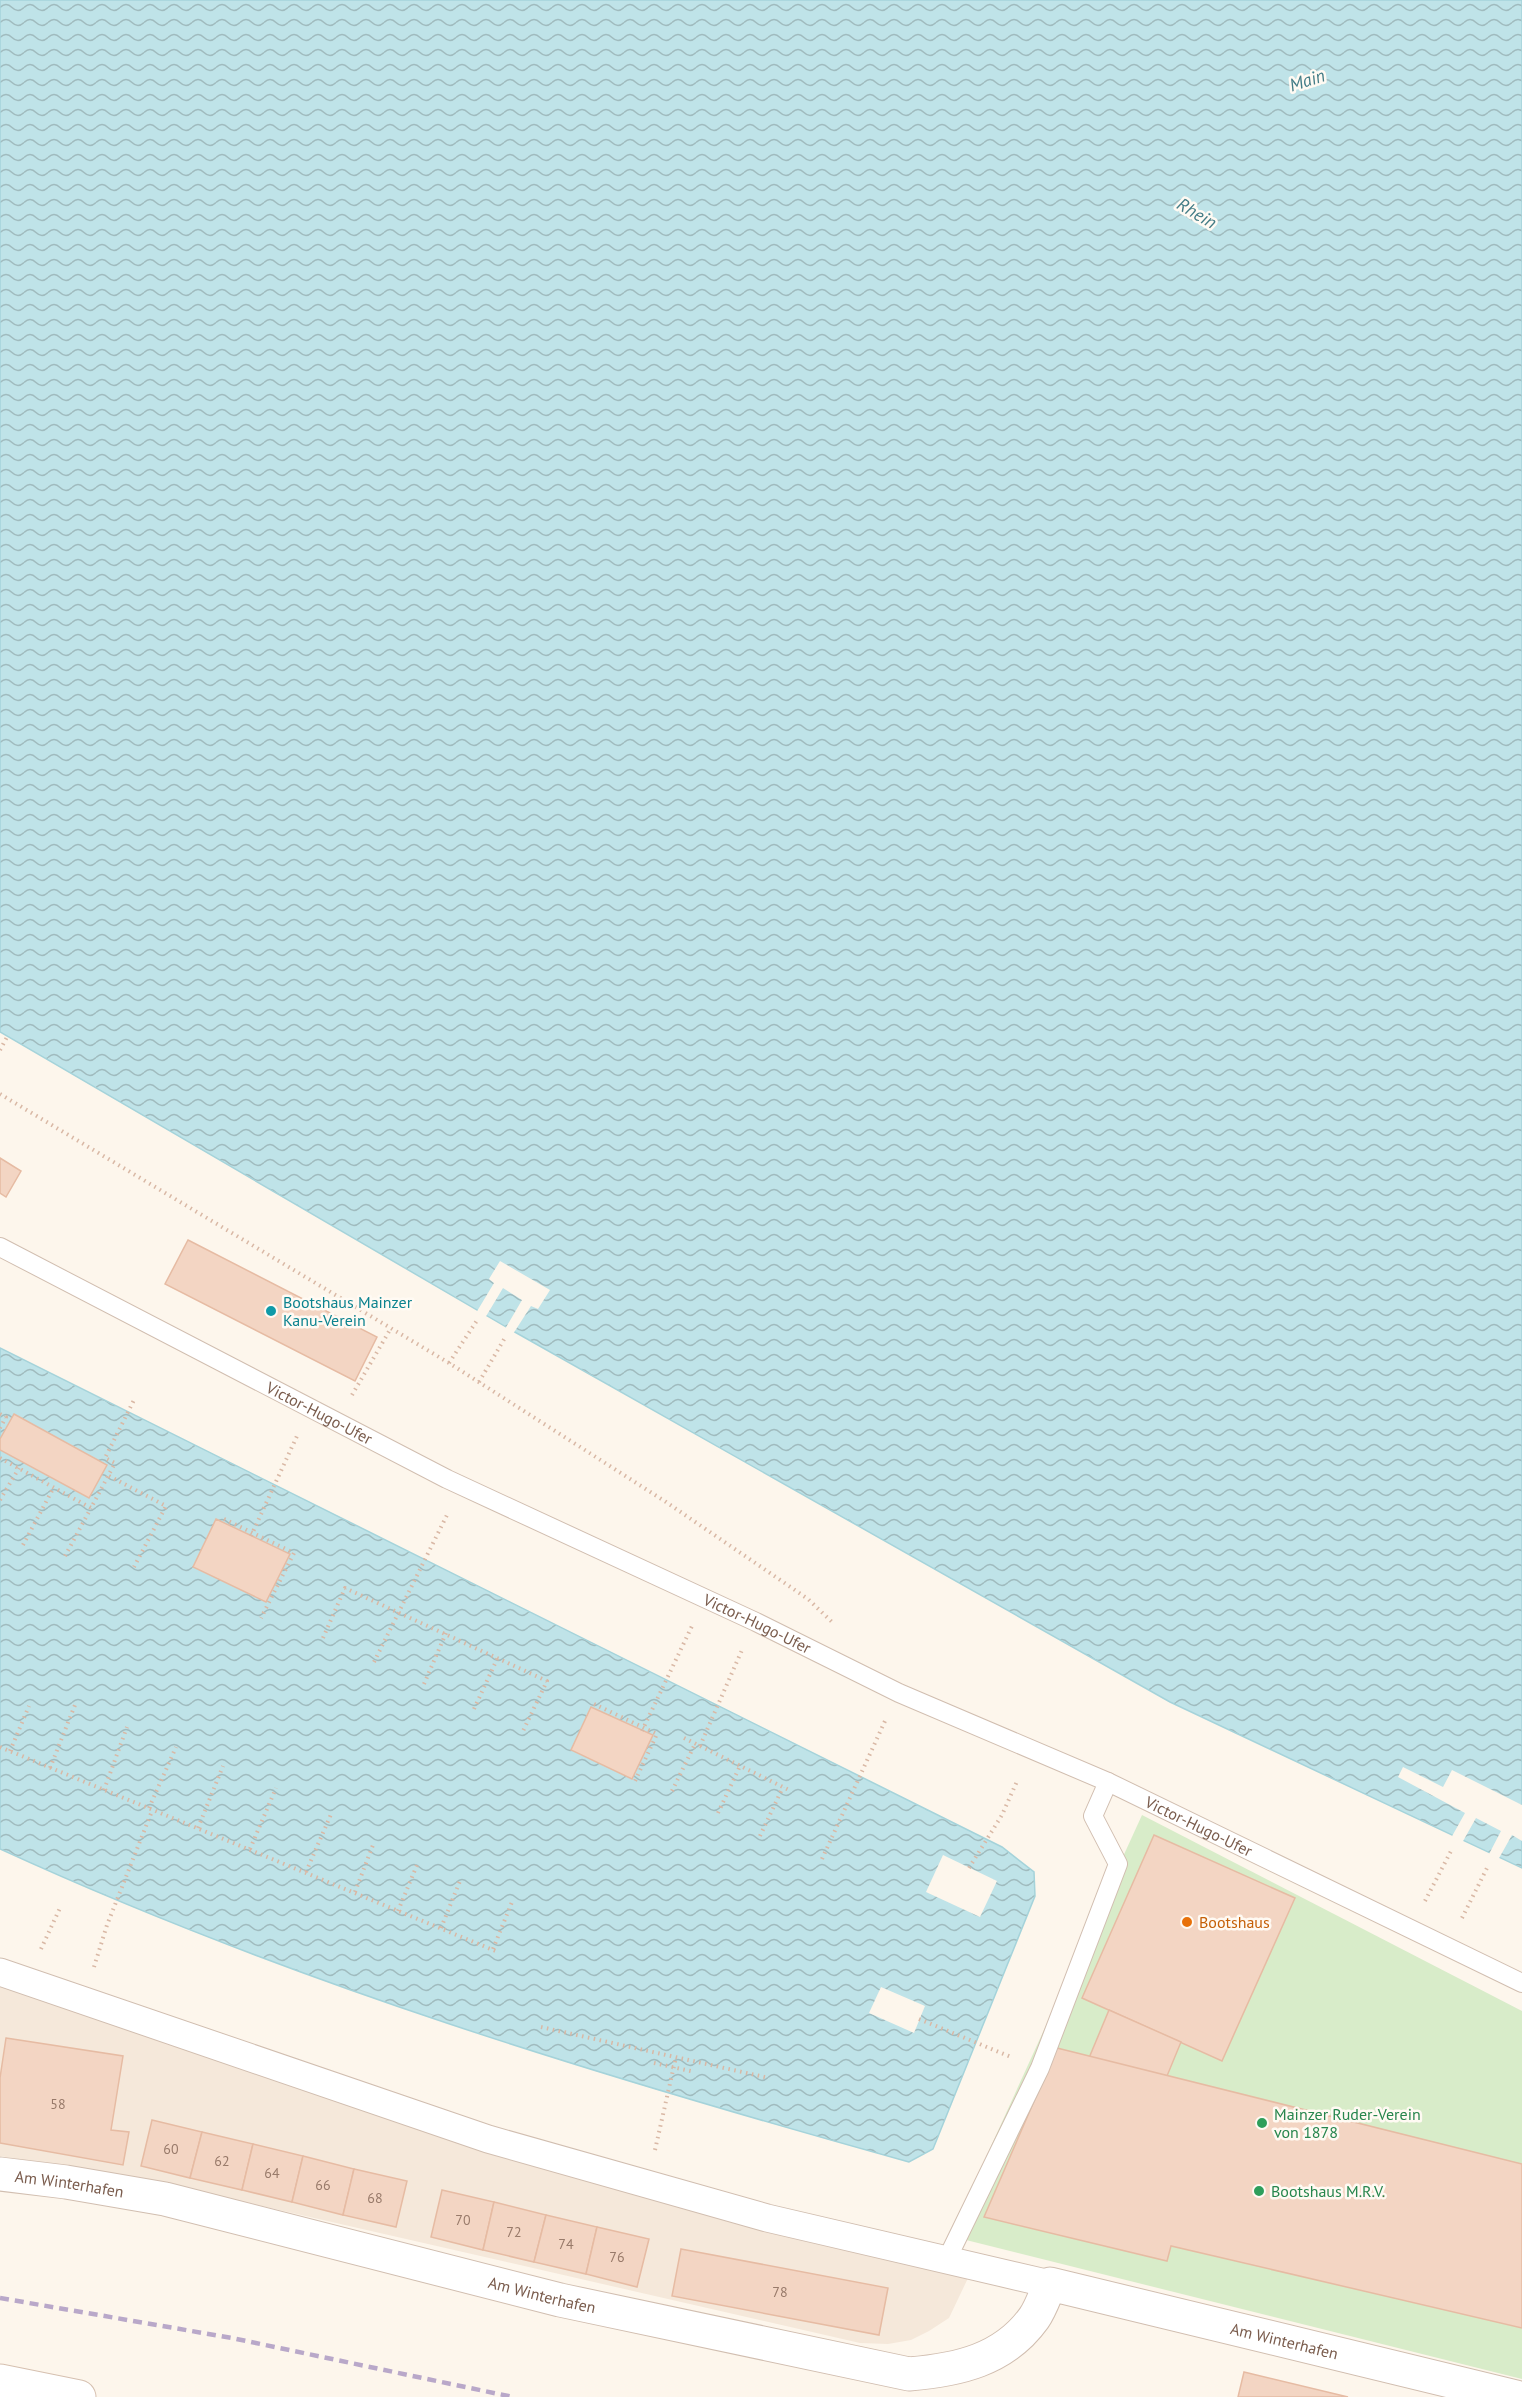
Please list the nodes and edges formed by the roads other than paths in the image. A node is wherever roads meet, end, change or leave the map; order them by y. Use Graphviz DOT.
graph roads {
  1 [pos="0,1247"];
  2 [pos="1108,1782"];
  3 [pos="0,1972"];
  4 [pos="1522,1983"];
  5 [pos="0,2174"];
  6 [pos="947,2259"];
  7 [pos="1050,2284"];
  8 [pos="0,2381"];
  9 [pos="79,2397"];
  10 [pos="1516,2397"];
  1 -- 2 [label="lane, Victor-Hugo-Ufer"];
  2 -- 4 [label="lane, Victor-Hugo-Ufer"];
  2 -- 6 [label="lane"];
  3 -- 6 [label="street, Am Winterhafen"];
  5 -- 7 [label="street, Am Winterhafen"];
  6 -- 7 [label="street, Am Winterhafen"];
  7 -- 10 [label="street, Am Winterhafen"];
  8 -- 9 [label="street"];
}
